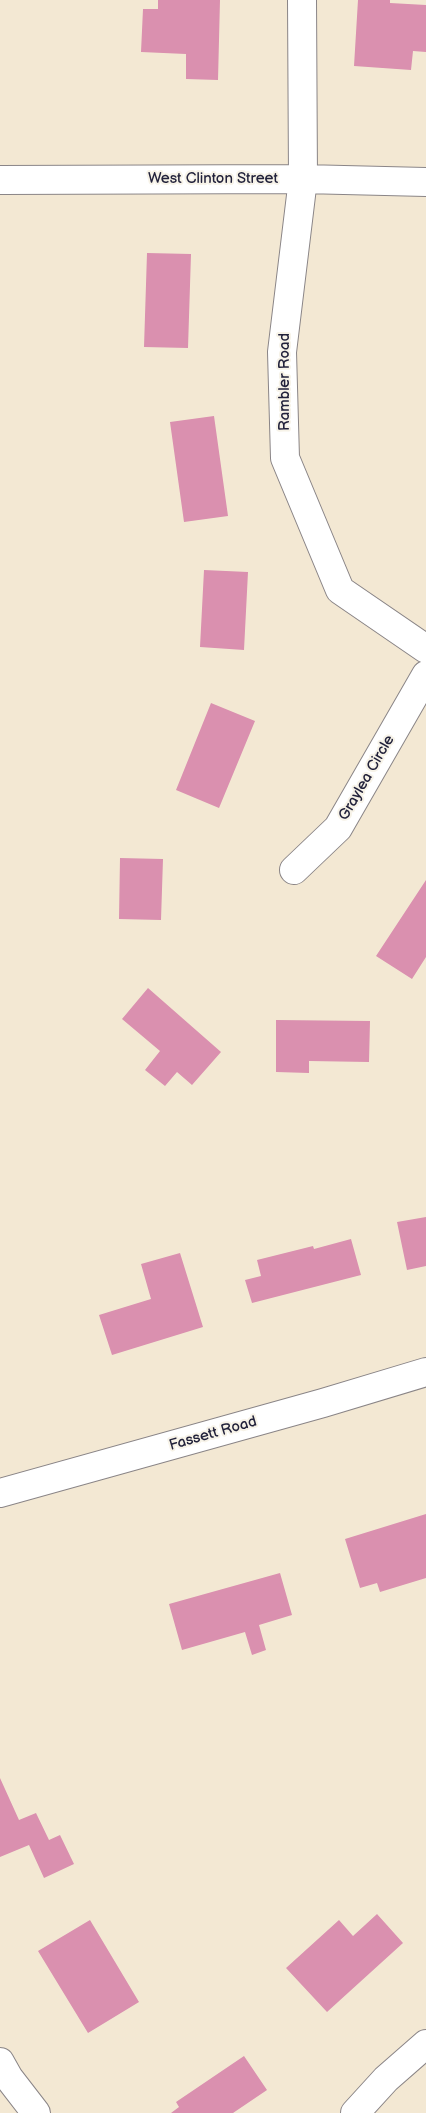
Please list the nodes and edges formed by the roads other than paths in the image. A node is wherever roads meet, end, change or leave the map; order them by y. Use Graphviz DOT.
graph roads {
  1 [pos="302,0"];
  2 [pos="303,179"];
  3 [pos="0,180"];
  4 [pos="426,182"];
  5 [pos="426,649"];
  6 [pos="426,675"];
  7 [pos="294,870"];
  8 [pos="426,1372"];
  9 [pos="0,1493"];
  10 [pos="426,2044"];
  11 [pos="3,2075"];
  12 [pos="36,2113"];
  13 [pos="355,2113"];
  1 -- 2 [label="street, Rambler Road"];
  2 -- 3 [label="street, West Clinton Street"];
  2 -- 4 [label="street, West Clinton Street"];
  2 -- 5 [label="street, Rambler Road"];
  6 -- 7 [label="street, Graylea Circle"];
  8 -- 9 [label="street, Fassett Road"];
  10 -- 13 [label="street"];
  11 -- 12 [label="street"];
}
